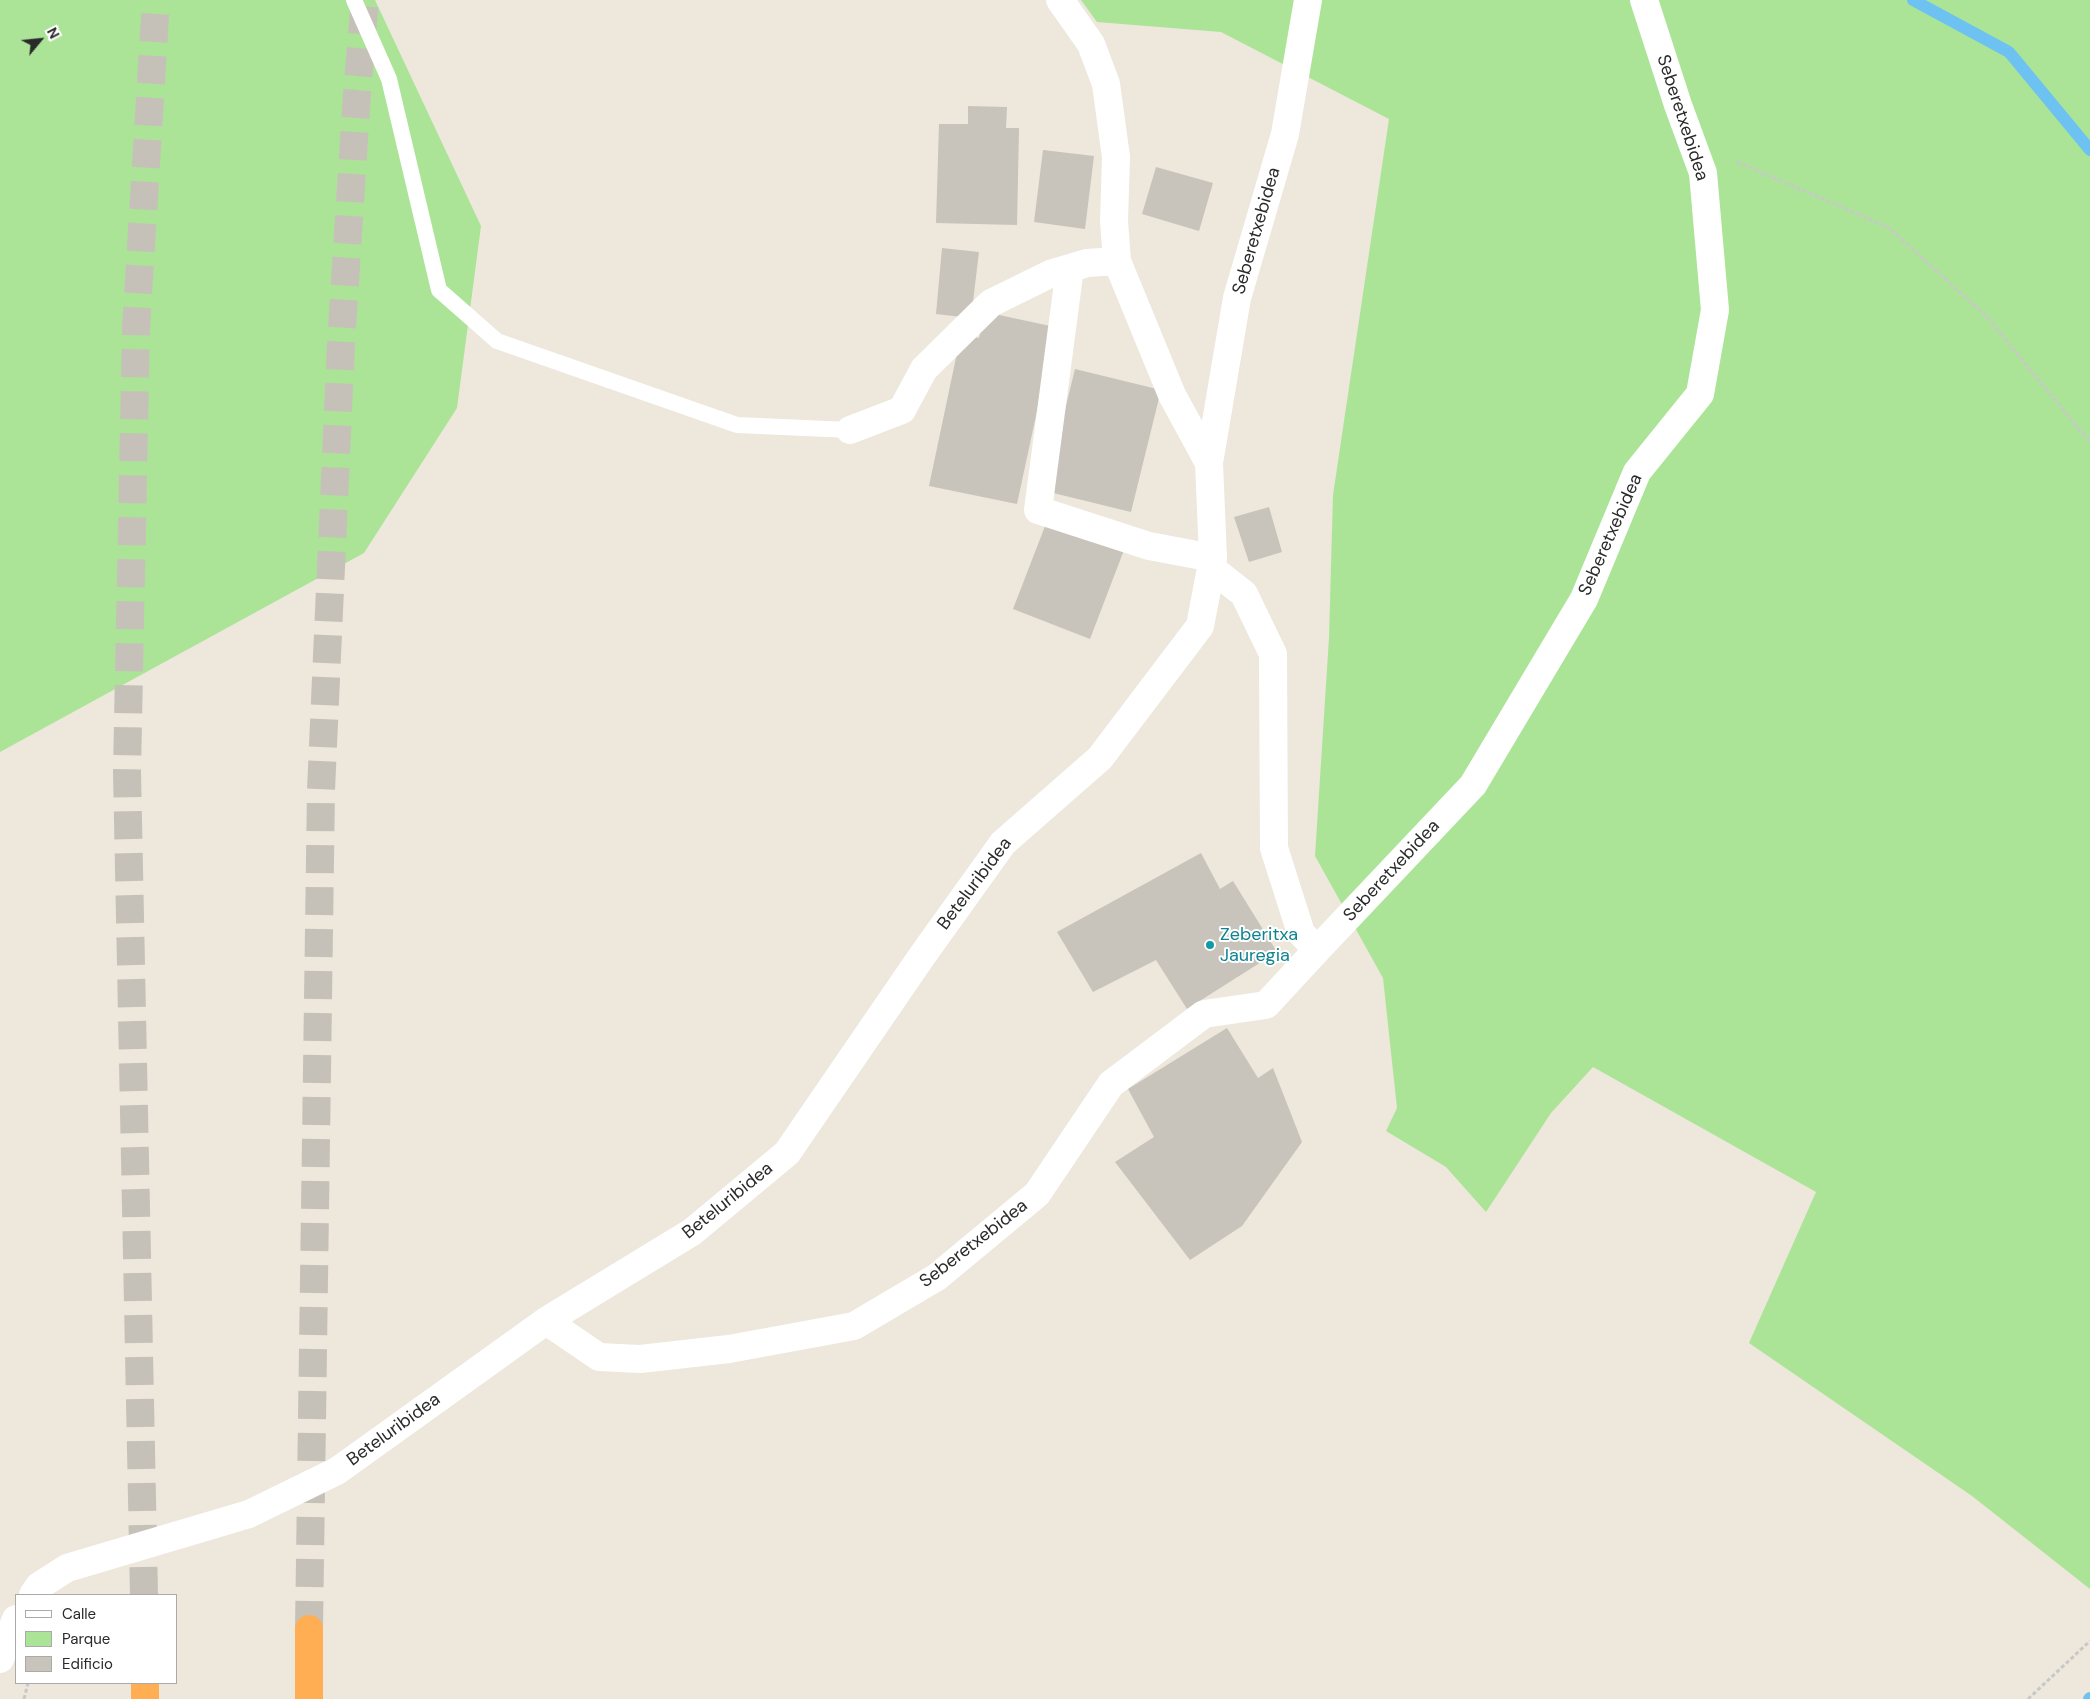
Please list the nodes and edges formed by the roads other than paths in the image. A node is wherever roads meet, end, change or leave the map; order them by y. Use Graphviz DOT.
graph roads {
  1 [pos="354,0"];
  2 [pos="1060,0"];
  3 [pos="1308,0"];
  4 [pos="1644,0"];
  5 [pos="1117,261"];
  6 [pos="1070,268"];
  7 [pos="850,430"];
  8 [pos="1209,463"];
  9 [pos="1212,563"];
  10 [pos="1317,950"];
  11 [pos="546,1321"];
  12 [pos="34,1594"];
  13 [pos="15,1622"];
  14 [pos="309,1629"];
  15 [pos="0,1659"];
  16 [pos="145,1684"];
  17 [pos="145,1699"];
  18 [pos="309,1699"];
  1 -- 7 [label="lane"];
  2 -- 5 [label="street, Seberetxebidea"];
  3 -- 8 [label="street, Seberetxebidea"];
  4 -- 10 [label="street, Seberetxebidea"];
  5 -- 6 [label="street"];
  5 -- 8 [label="street, Seberetxebidea"];
  6 -- 7 [label="street"];
  6 -- 9 [label="street"];
  8 -- 9 [label="street, Seberetxebidea"];
  9 -- 10 [label="street"];
  9 -- 11 [label="street, Beteluribidea"];
  10 -- 11 [label="street, Seberetxebidea"];
  11 -- 12 [label="street, Beteluribidea"];
  13 -- 15 [label="street"];
  14 -- 18 [label="highway"];
  16 -- 17 [label="highway"];
}
